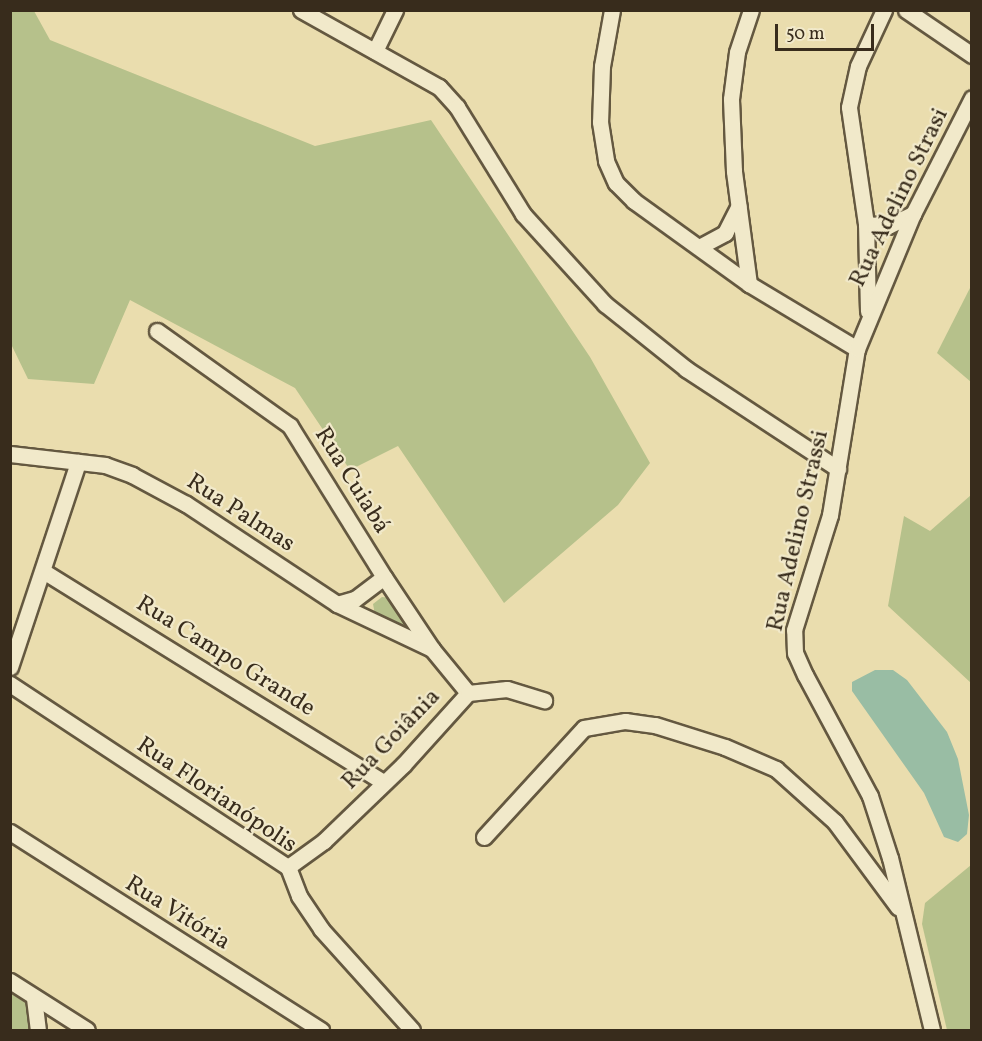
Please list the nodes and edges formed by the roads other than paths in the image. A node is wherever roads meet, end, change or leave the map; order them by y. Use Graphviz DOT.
graph roads {
  1 [pos="301,10"];
  2 [pos="395,10"];
  3 [pos="612,10"];
  4 [pos="751,10"];
  5 [pos="884,10"];
  6 [pos="906,10"];
  7 [pos="375,51"];
  8 [pos="972,55"];
  9 [pos="972,98"];
  10 [pos="740,206"];
  11 [pos="913,214"];
  12 [pos="866,224"];
  13 [pos="699,247"];
  14 [pos="749,284"];
  15 [pos="868,317"];
  16 [pos="157,331"];
  17 [pos="857,349"];
  18 [pos="10,454"];
  19 [pos="78,462"];
  20 [pos="838,469"];
  21 [pos="43,571"];
  22 [pos="384,577"];
  23 [pos="336,604"];
  24 [pos="432,649"];
  25 [pos="10,667"];
  26 [pos="10,684"];
  27 [pos="468,693"];
  28 [pos="544,700"];
  29 [pos="383,782"];
  30 [pos="10,832"];
  31 [pos="484,837"];
  32 [pos="288,867"];
  33 [pos="903,915"];
  34 [pos="10,981"];
  35 [pos="34,998"];
  36 [pos="399,1024"];
  37 [pos="38,1030"];
  38 [pos="87,1030"];
  39 [pos="321,1030"];
  40 [pos="412,1030"];
  41 [pos="932,1030"];
  1 -- 7 [label="street"];
  2 -- 7 [label="street"];
  3 -- 13 [label="street"];
  4 -- 10 [label="street"];
  5 -- 12 [label="street"];
  6 -- 8 [label="street"];
  7 -- 20 [label="street"];
  9 -- 11 [label="street, Rua Adelino Strasi"];
  10 -- 13 [label="street"];
  10 -- 14 [label="street"];
  11 -- 12 [label="street"];
  11 -- 15 [label="street, Rua Adelino Strasi"];
  12 -- 15 [label="street"];
  13 -- 14 [label="street"];
  14 -- 17 [label="street"];
  15 -- 17 [label="street, Rua Adelino Strassi"];
  16 -- 22 [label="street, Rua Cuiabá"];
  17 -- 20 [label="street, Rua Adelino Strassi"];
  18 -- 19 [label="street, Rua Palmas"];
  19 -- 21 [label="street"];
  19 -- 23 [label="street, Rua Palmas"];
  20 -- 33 [label="street, Rua Adelino Strassi"];
  21 -- 25 [label="street"];
  21 -- 29 [label="street, Rua Campo Grande"];
  22 -- 23 [label="street"];
  22 -- 24 [label="street, Rua Cuiabá"];
  23 -- 24 [label="street, Rua Palmas"];
  24 -- 27 [label="street, Rua Cuiabá"];
  26 -- 32 [label="street, Rua Florianópolis"];
  27 -- 28 [label="street, Rua Goiânia"];
  27 -- 29 [label="street, Rua Goiânia"];
  29 -- 32 [label="street, Rua Goiânia"];
  30 -- 39 [label="street, Rua Vitória"];
  31 -- 33 [label="street"];
  32 -- 36 [label="street, Rua Florianópolis"];
  33 -- 41 [label="street, Rua Adelino Strassi"];
  34 -- 35 [label="street"];
  35 -- 37 [label="street"];
  35 -- 38 [label="street"];
  36 -- 40 [label="street, Rua Florianópolis"];
}
